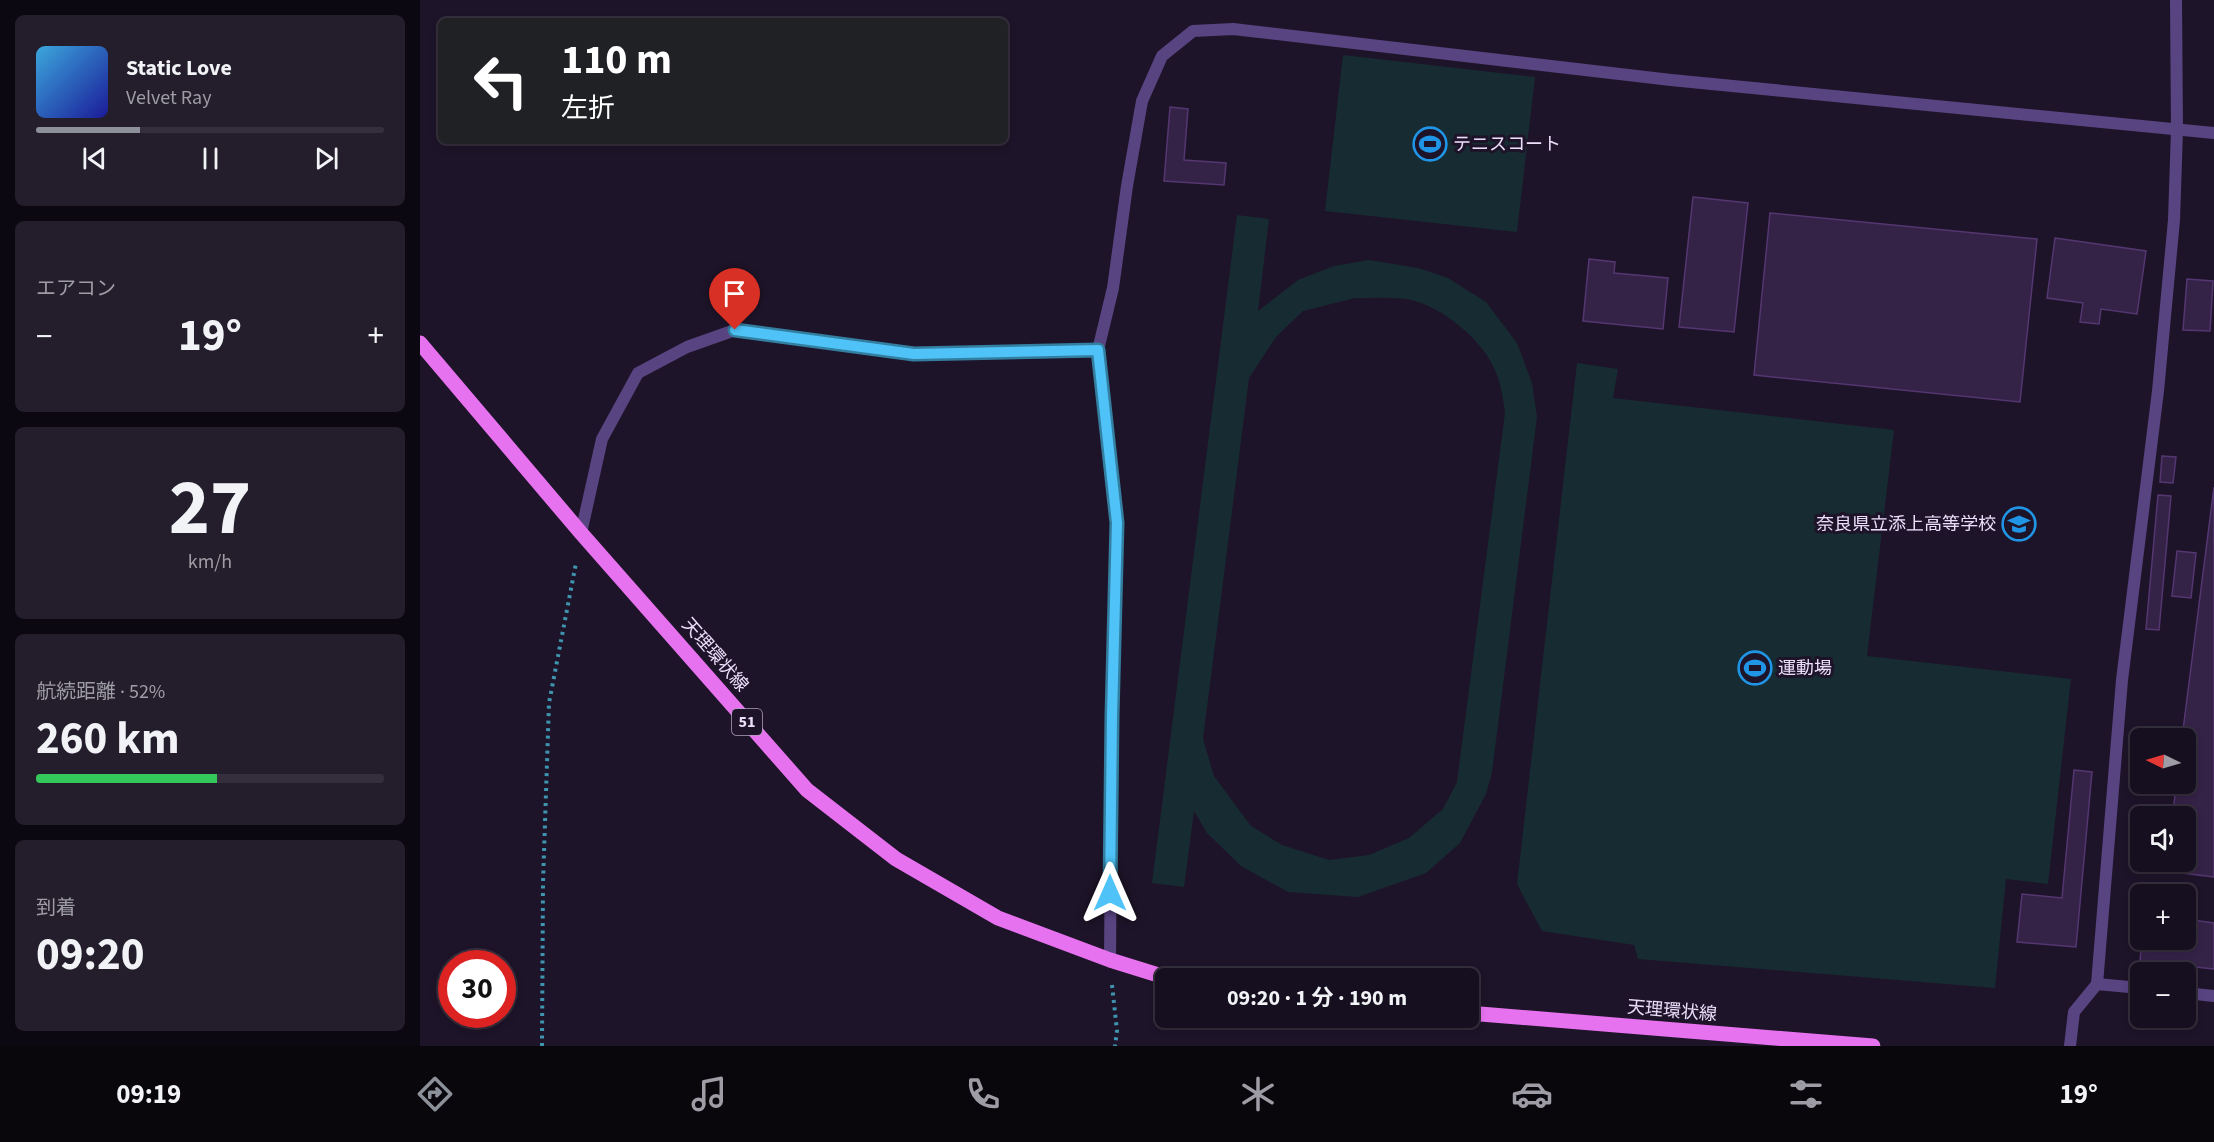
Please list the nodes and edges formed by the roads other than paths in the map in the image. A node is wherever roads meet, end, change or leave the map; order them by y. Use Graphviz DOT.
graph roads {
  1 [pos="2176,0"];
  2 [pos="2177,130"];
  3 [pos="2214,133"];
  4 [pos="420,343"];
  5 [pos="1098,350"];
  6 [pos="581,533"];
  7 [pos="1110,960"];
  8 [pos="1155,974"];
  9 [pos="2097,984"];
  10 [pos="2130,987"];
  11 [pos="2196,994"];
  12 [pos="2214,996"];
  13 [pos="1479,1014"];
  14 [pos="1873,1046"];
  15 [pos="2070,1046"];
  1 -- 2 [label="street"];
  2 -- 3 [label="street"];
  2 -- 5 [label="street"];
  2 -- 9 [label="street"];
  4 -- 6 [label="main road, 天理環状線 / 51"];
  5 -- 6 [label="street"];
  5 -- 7 [label="street"];
  6 -- 7 [label="main road, 天理環状線 / 51"];
  7 -- 8 [label="main road, 天理環状線 / 51"];
  9 -- 10 [label="street"];
  9 -- 15 [label="street"];
  11 -- 12 [label="street"];
  13 -- 14 [label="main road, 天理環状線"];
}
